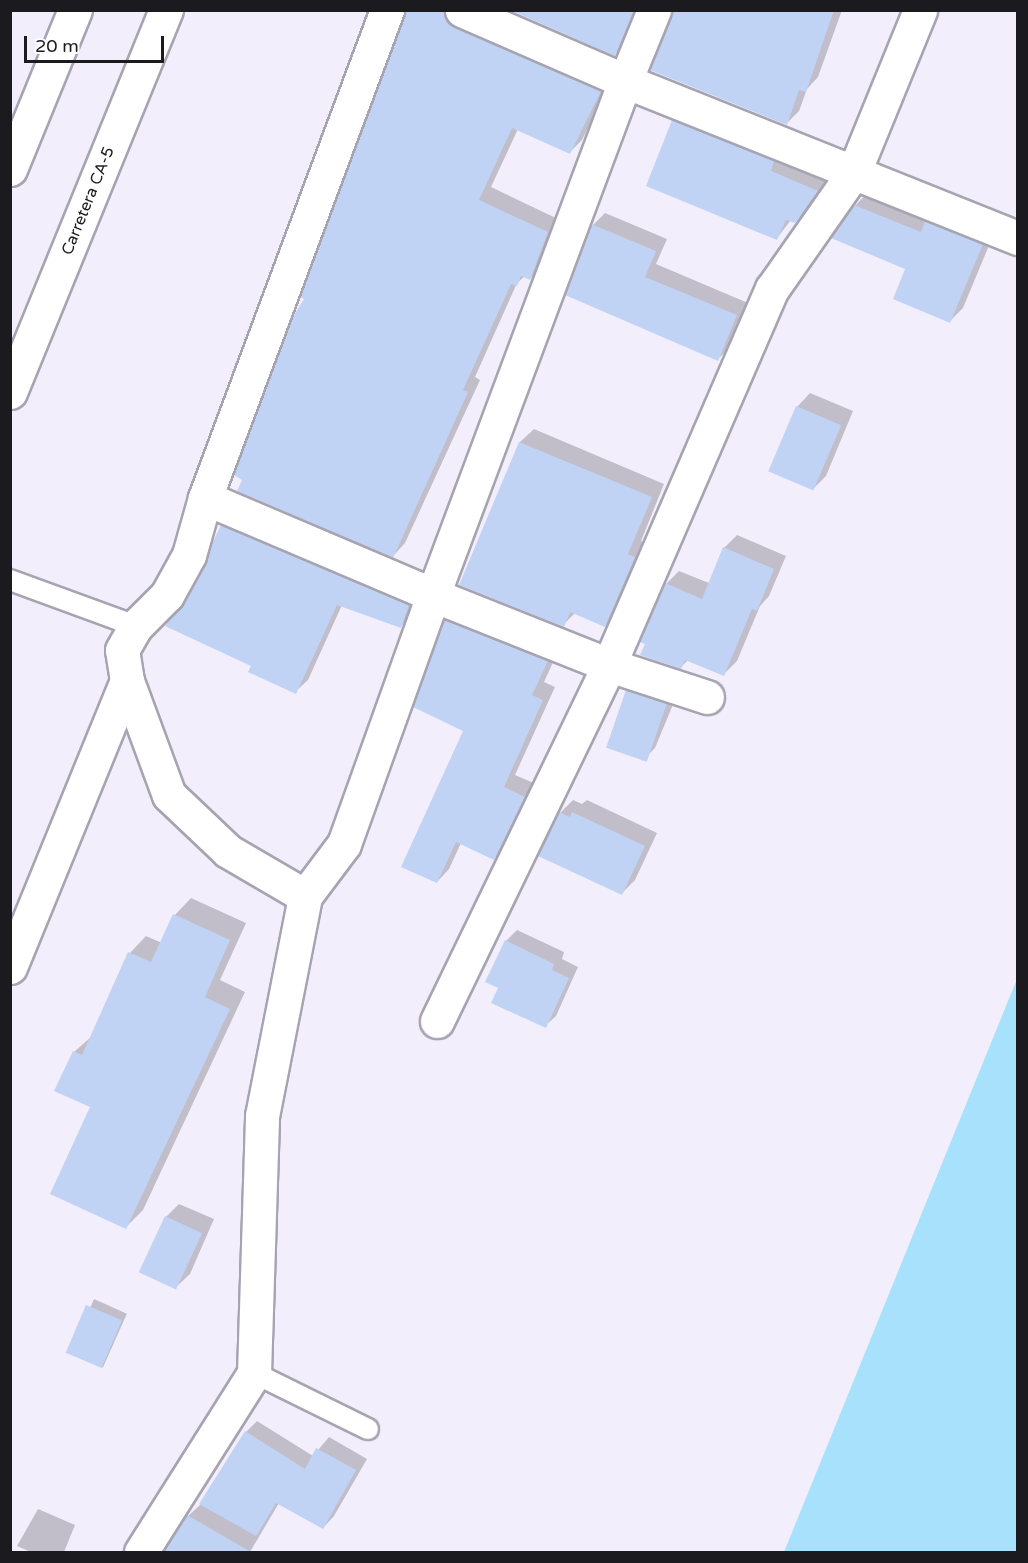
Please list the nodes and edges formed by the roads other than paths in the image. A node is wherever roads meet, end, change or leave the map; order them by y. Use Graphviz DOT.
graph roads {
  1 [pos="75,10"];
  2 [pos="165,10"];
  3 [pos="387,10"];
  4 [pos="462,10"];
  5 [pos="654,10"];
  6 [pos="920,10"];
  7 [pos="626,81"];
  8 [pos="10,169"];
  9 [pos="854,172"];
  10 [pos="1017,238"];
  11 [pos="10,392"];
  12 [pos="205,498"];
  13 [pos="10,580"];
  14 [pos="433,595"];
  15 [pos="136,626"];
  16 [pos="609,665"];
  17 [pos="127,681"];
  18 [pos="707,698"];
  19 [pos="305,896"];
  20 [pos="10,967"];
  21 [pos="436,1020"];
  22 [pos="254,1373"];
  23 [pos="368,1429"];
  24 [pos="141,1552"];
  1 -- 8 [label="main road"];
  2 -- 11 [label="main road, Carretera CA-5"];
  3 -- 12 [label="main road"];
  4 -- 7 [label="main road"];
  5 -- 7 [label="main road"];
  6 -- 9 [label="main road"];
  7 -- 9 [label="main road"];
  7 -- 14 [label="main road"];
  9 -- 10 [label="main road"];
  9 -- 16 [label="main road"];
  12 -- 14 [label="main road"];
  12 -- 15 [label="main road"];
  13 -- 15 [label="lane"];
  14 -- 16 [label="main road"];
  14 -- 19 [label="main road"];
  15 -- 17 [label="main road"];
  16 -- 18 [label="main road"];
  16 -- 21 [label="main road"];
  17 -- 19 [label="main road"];
  17 -- 20 [label="main road"];
  19 -- 22 [label="main road"];
  22 -- 23 [label="lane"];
  22 -- 24 [label="main road"];
}
